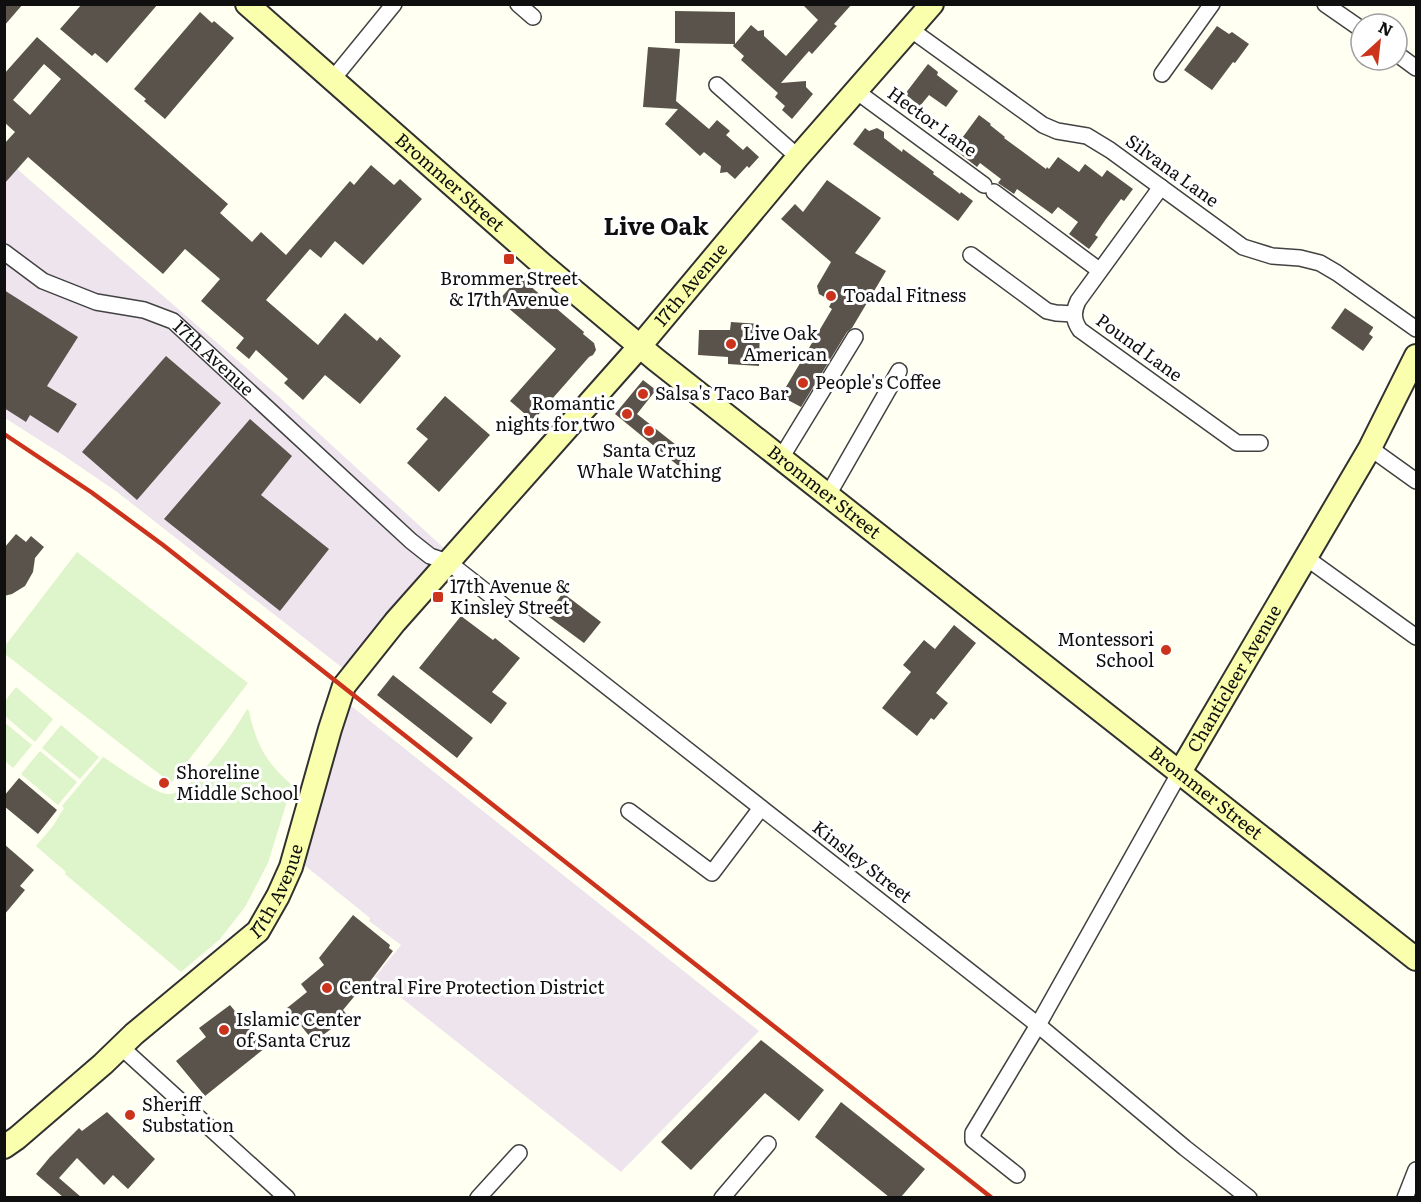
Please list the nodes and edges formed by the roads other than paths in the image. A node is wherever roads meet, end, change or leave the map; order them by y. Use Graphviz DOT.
graph roads {
  1 [pos="247,4"];
  2 [pos="394,4"];
  3 [pos="518,4"];
  4 [pos="932,4"];
  5 [pos="1212,4"];
  6 [pos="1325,4"];
  7 [pos="533,17"];
  8 [pos="1349,21"];
  9 [pos="910,30"];
  10 [pos="1162,74"];
  11 [pos="332,80"];
  12 [pos="717,85"];
  13 [pos="856,91"];
  14 [pos="798,157"];
  15 [pos="1161,187"];
  16 [pos="4,252"];
  17 [pos="971,255"];
  18 [pos="1099,270"];
  19 [pos="1074,314"];
  20 [pos="1416,329"];
  21 [pos="855,337"];
  22 [pos="640,346"];
  23 [pos="1416,356"];
  24 [pos="899,371"];
  25 [pos="1260,443"];
  26 [pos="1370,448"];
  27 [pos="781,458"];
  28 [pos="1416,481"];
  29 [pos="828,495"];
  30 [pos="1305,557"];
  31 [pos="448,562"];
  32 [pos="1416,637"];
  33 [pos="1180,772"];
  34 [pos="761,808"];
  35 [pos="629,811"];
  36 [pos="1416,959"];
  37 [pos="1038,1025"];
  38 [pos="121,1047"];
  39 [pos="768,1144"];
  40 [pos="4,1147"];
  41 [pos="519,1153"];
  42 [pos="1416,1170"];
  43 [pos="1017,1175"];
  44 [pos="287,1197"];
  45 [pos="478,1197"];
  46 [pos="722,1197"];
  47 [pos="1249,1197"];
  48 [pos="1405,1197"];
  1 -- 11 [label="main road, Brommer Street"];
  2 -- 11 [label="street"];
  3 -- 7 [label="street"];
  4 -- 9 [label="main road, 17th Avenue"];
  5 -- 10 [label="street"];
  6 -- 8 [label="street"];
  9 -- 13 [label="main road, 17th Avenue"];
  9 -- 15 [label="street, Silvana Lane"];
  11 -- 22 [label="main road, Brommer Street"];
  12 -- 14 [label="street"];
  13 -- 14 [label="main road, 17th Avenue"];
  13 -- 18 [label="street, Hector Lane"];
  14 -- 22 [label="main road, 17th Avenue"];
  15 -- 18 [label="street, Pound Lane"];
  15 -- 20 [label="street, Silvana Lane"];
  16 -- 31 [label="street, 17th Avenue"];
  17 -- 19 [label="street"];
  18 -- 19 [label="street, Pound Lane"];
  19 -- 25 [label="street, Pound Lane"];
  21 -- 27 [label="street"];
  22 -- 27 [label="main road, Brommer Street"];
  22 -- 31 [label="main road, 17th Avenue"];
  23 -- 26 [label="main road, Chanticleer Avenue"];
  24 -- 29 [label="street"];
  26 -- 28 [label="street"];
  26 -- 30 [label="main road, Chanticleer Avenue"];
  27 -- 29 [label="main road, Brommer Street"];
  29 -- 33 [label="main road, Brommer Street"];
  30 -- 32 [label="street"];
  30 -- 33 [label="main road, Chanticleer Avenue"];
  31 -- 34 [label="street, Kinsley Street"];
  31 -- 38 [label="main road, 17th Avenue"];
  33 -- 36 [label="main road, Brommer Street"];
  33 -- 37 [label="street, Chanticleer Avenue"];
  34 -- 35 [label="street"];
  34 -- 37 [label="street, Kinsley Street"];
  37 -- 43 [label="street, Chanticleer Avenue"];
  37 -- 47 [label="street, Kinsley Street"];
  38 -- 40 [label="main road, 17th Avenue"];
  38 -- 44 [label="street"];
  39 -- 46 [label="street"];
  41 -- 45 [label="street"];
  42 -- 48 [label="street"];
}
